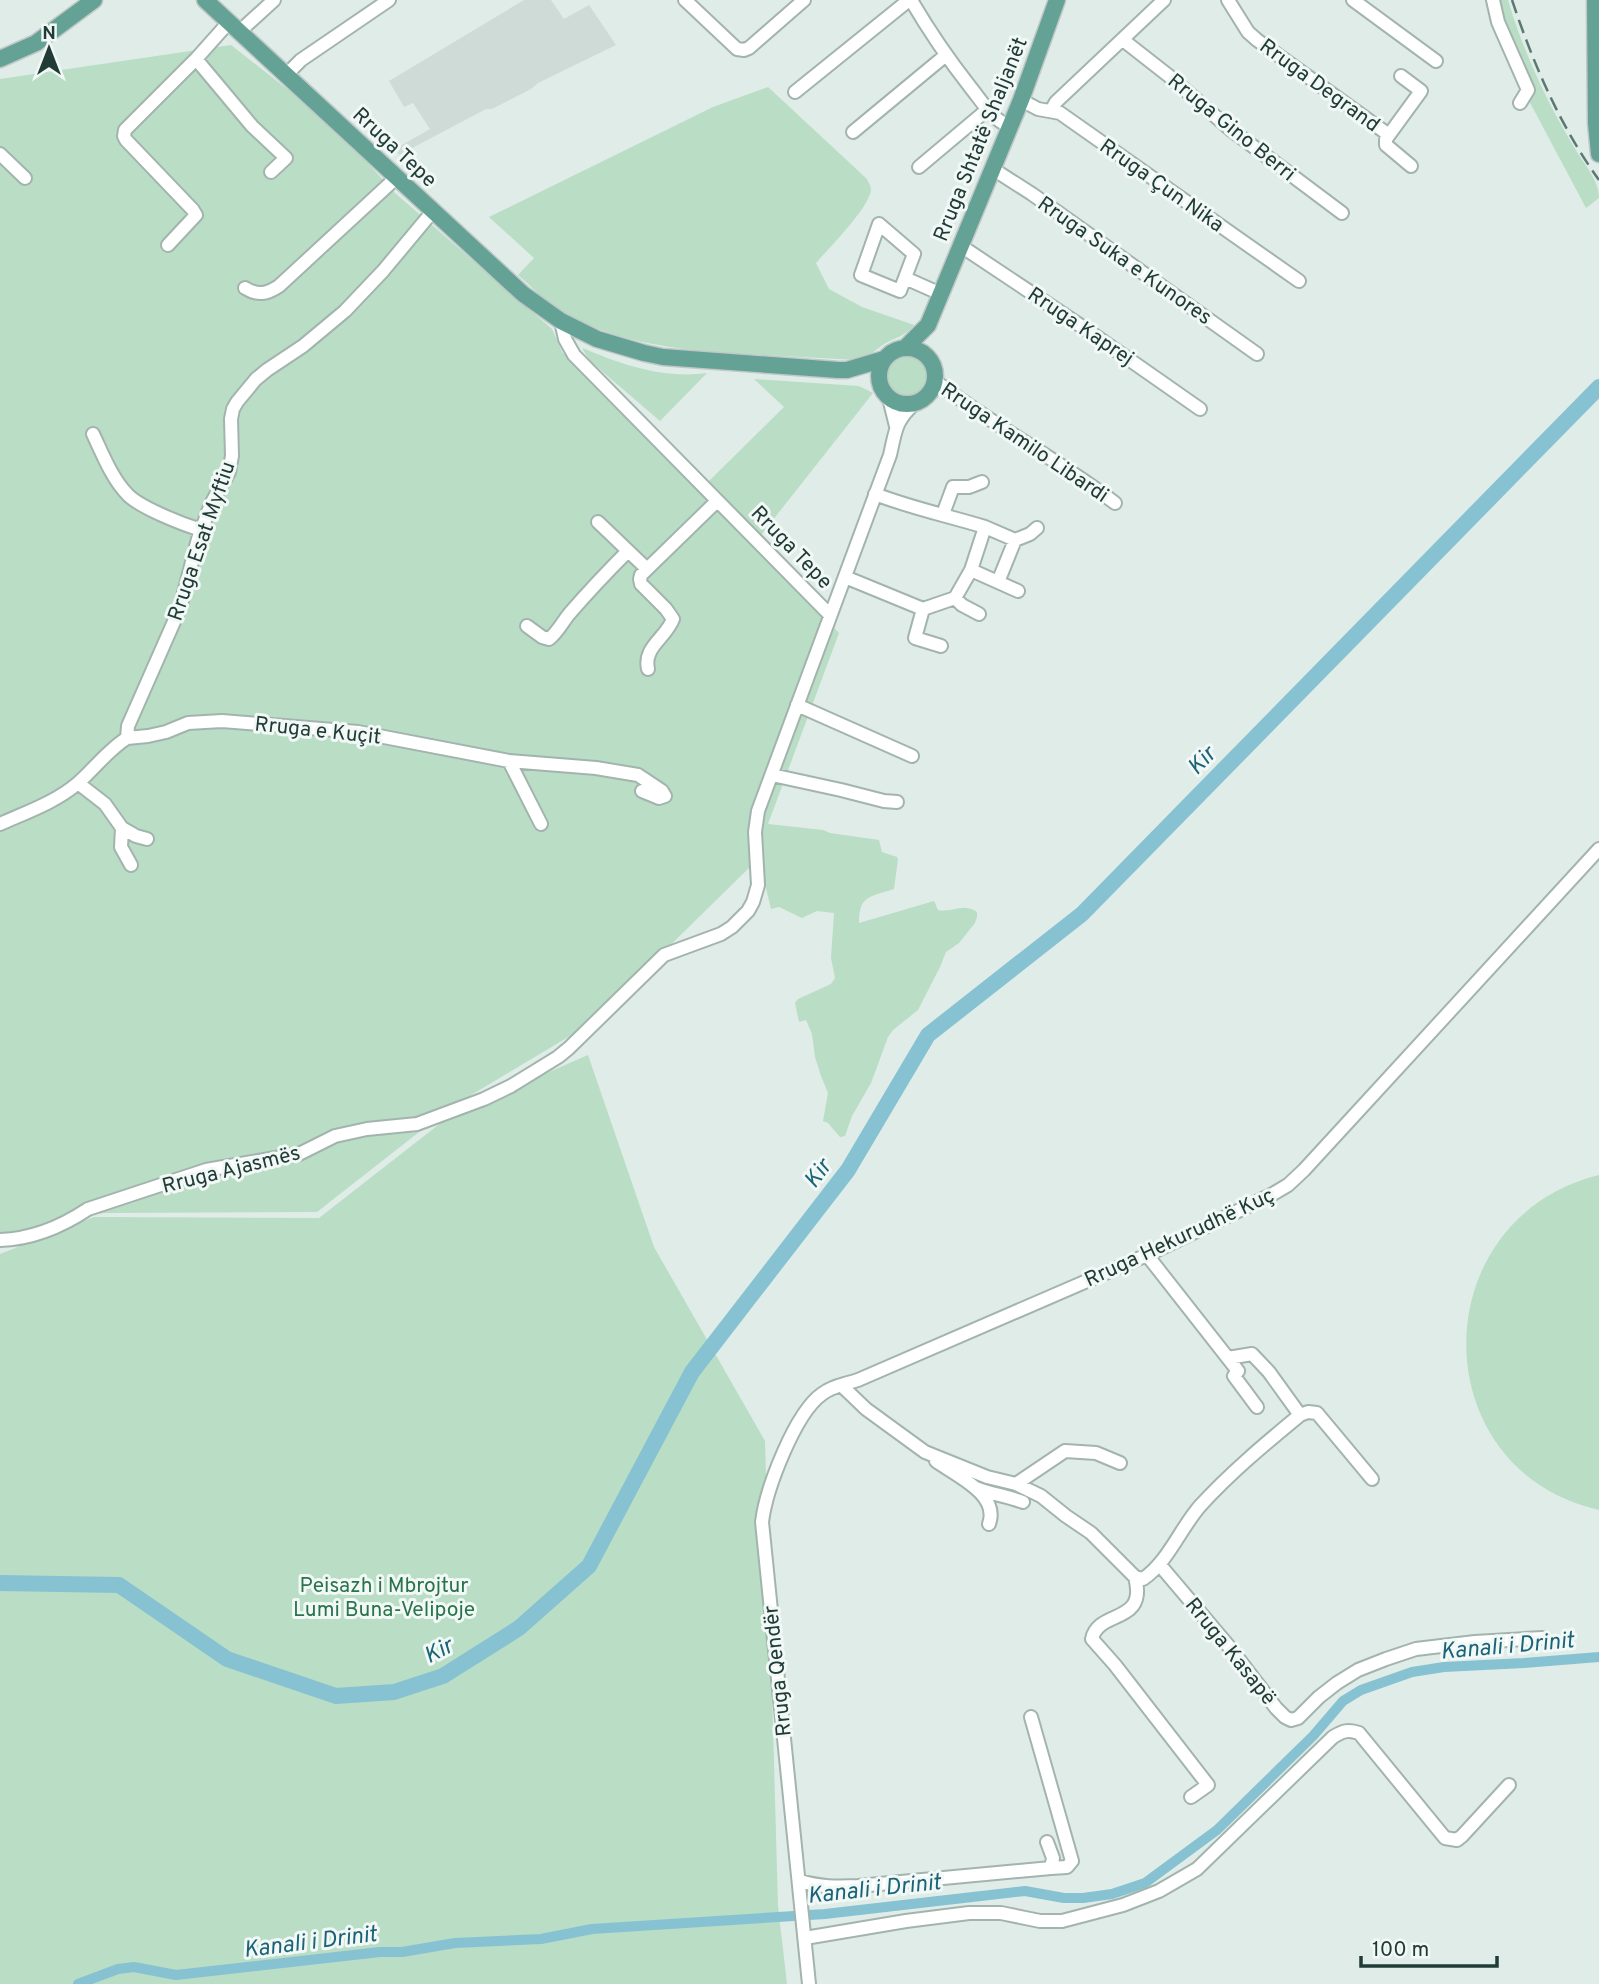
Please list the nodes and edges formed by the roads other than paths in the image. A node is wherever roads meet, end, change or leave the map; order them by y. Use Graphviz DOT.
graph roads {
  1 [pos="94,0"];
  2 [pos="205,0"];
  3 [pos="274,0"];
  4 [pos="389,0"];
  5 [pos="685,0"];
  6 [pos="804,0"];
  7 [pos="910,0"];
  8 [pos="1057,0"];
  9 [pos="1164,0"];
  10 [pos="1228,0"];
  11 [pos="1353,0"];
  12 [pos="1493,0"];
  13 [pos="1595,0"];
  14 [pos="234,27"];
  15 [pos="1123,40"];
  16 [pos="946,55"];
  17 [pos="0,59"];
  18 [pos="196,59"];
  19 [pos="1436,61"];
  20 [pos="286,75"];
  21 [pos="1401,76"];
  22 [pos="795,92"];
  23 [pos="1021,100"];
  24 [pos="1520,103"];
  25 [pos="988,109"];
  26 [pos="1051,111"];
  27 [pos="1010,127"];
  28 [pos="853,132"];
  29 [pos="1389,135"];
  30 [pos="0,154"];
  31 [pos="1599,154"];
  32 [pos="1411,166"];
  33 [pos="919,167"];
  34 [pos="993,169"];
  35 [pos="271,172"];
  36 [pos="397,177"];
  37 [pos="25,178"];
  38 [pos="433,211"];
  39 [pos="1342,213"];
  40 [pos="168,245"];
  41 [pos="961,246"];
  42 [pos="905,278"];
  43 [pos="1299,281"];
  44 [pos="245,288"];
  45 [pos="941,293"];
  46 [pos="561,321"];
  47 [pos="928,325"];
  48 [pos="905,348"];
  49 [pos="1257,354"];
  50 [pos="928,357"];
  51 [pos="884,359"];
  52 [pos="847,370"];
  53 [pos="934,380"];
  54 [pos="886,394"];
  55 [pos="916,402"];
  56 [pos="1200,409"];
  57 [pos="896,426"];
  58 [pos="93,434"];
  59 [pos="982,482"];
  60 [pos="876,494"];
  61 [pos="717,500"];
  62 [pos="1115,503"];
  63 [pos="943,514"];
  64 [pos="598,522"];
  65 [pos="985,527"];
  66 [pos="1037,528"];
  67 [pos="201,530"];
  68 [pos="1015,540"];
  69 [pos="628,551"];
  70 [pos="646,568"];
  71 [pos="971,570"];
  72 [pos="845,578"];
  73 [pos="998,582"];
  74 [pos="1018,591"];
  75 [pos="955,598"];
  76 [pos="923,609"];
  77 [pos="979,614"];
  78 [pos="830,615"];
  79 [pos="527,625"];
  80 [pos="942,646"];
  81 [pos="648,669"];
  82 [pos="797,705"];
  83 [pos="127,738"];
  84 [pos="912,756"];
  85 [pos="509,761"];
  86 [pos="772,775"];
  87 [pos="78,783"];
  88 [pos="642,791"];
  89 [pos="897,802"];
  90 [pos="0,824"];
  91 [pos="541,824"];
  92 [pos="122,828"];
  93 [pos="147,839"];
  94 [pos="1599,849"];
  95 [pos="131,865"];
  96 [pos="0,1240"];
  97 [pos="1147,1255"];
  98 [pos="1228,1358"];
  99 [pos="841,1385"];
  100 [pos="1257,1407"];
  101 [pos="1300,1415"];
  102 [pos="925,1452"];
  103 [pos="1120,1463"];
  104 [pos="1371,1479"];
  105 [pos="1016,1484"];
  106 [pos="976,1488"];
  107 [pos="1023,1502"];
  108 [pos="989,1524"];
  109 [pos="1159,1564"];
  110 [pos="1135,1577"];
  111 [pos="1542,1638"];
  112 [pos="1031,1717"];
  113 [pos="1509,1785"];
  114 [pos="1191,1797"];
  115 [pos="1047,1842"];
  116 [pos="1051,1868"];
  117 [pos="800,1881"];
  118 [pos="805,1934"];
  119 [pos="810,1984"];
  1 -- 17 [label="main road"];
  2 -- 14 [label="main road, Rruga Tepe"];
  3 -- 14 [label="street"];
  4 -- 20 [label="street"];
  5 -- 6 [label="street"];
  7 -- 16 [label="street"];
  7 -- 22 [label="street"];
  8 -- 23 [label="main road, Rruga Shtatë Shaljanët"];
  9 -- 15 [label="street"];
  10 -- 29 [label="street, Rruga Degrand"];
  11 -- 19 [label="street"];
  12 -- 24 [label="street"];
  13 -- 31 [label="main road"];
  14 -- 18 [label="street"];
  14 -- 20 [label="main road, Rruga Tepe"];
  15 -- 26 [label="street"];
  15 -- 39 [label="street, Rruga Gino Berri"];
  16 -- 25 [label="street"];
  16 -- 28 [label="street"];
  18 -- 35 [label="street"];
  18 -- 40 [label="street"];
  20 -- 36 [label="main road, Rruga Tepe"];
  21 -- 29 [label="street, Rruga Degrand"];
  23 -- 26 [label="street, Rruga Çun Nika"];
  23 -- 27 [label="main road, Rruga Shtatë Shaljanët"];
  25 -- 27 [label="street"];
  25 -- 33 [label="street"];
  26 -- 43 [label="street, Rruga Çun Nika"];
  27 -- 34 [label="main road, Rruga Shtatë Shaljanët"];
  29 -- 32 [label="street, Rruga Degrand"];
  30 -- 37 [label="street"];
  34 -- 41 [label="main road, Rruga Shtatë Shaljanët"];
  34 -- 49 [label="street, Rruga Suka e Kunores"];
  36 -- 38 [label="main road, Rruga Tepe"];
  36 -- 44 [label="street"];
  38 -- 46 [label="main road, Rruga Tepe"];
  38 -- 67 [label="street, Rruga Esat Myftiu"];
  41 -- 45 [label="main road, Rruga Shtatë Shaljanët"];
  41 -- 56 [label="street, Rruga Kaprej"];
  42 -- 42 [label="street, Rruga Shtatë Shaljanët"];
  42 -- 45 [label="street"];
  45 -- 47 [label="main road, Rruga Shtatë Shaljanët"];
  46 -- 52 [label="main road, Rruga Tepe"];
  46 -- 61 [label="street, Rruga Tepe"];
  47 -- 48 [label="main road, Rruga Shtatë Shaljanët"];
  47 -- 50 [label="main road, Rruga Shtatë Shaljanët"];
  48 -- 50 [label="main road"];
  48 -- 51 [label="main road"];
  50 -- 53 [label="main road"];
  51 -- 52 [label="main road, Rruga Tepe"];
  51 -- 54 [label="main road"];
  52 -- 54 [label="main road, Rruga Tepe"];
  53 -- 55 [label="main road"];
  53 -- 62 [label="street, Rruga Kamilo Libardi"];
  54 -- 55 [label="main road"];
  54 -- 57 [label="street"];
  55 -- 57 [label="street"];
  57 -- 60 [label="street"];
  58 -- 67 [label="street"];
  59 -- 63 [label="street"];
  60 -- 63 [label="street"];
  60 -- 72 [label="street"];
  61 -- 70 [label="street"];
  61 -- 78 [label="street, Rruga Tepe"];
  63 -- 65 [label="street"];
  64 -- 69 [label="street"];
  65 -- 68 [label="street"];
  65 -- 71 [label="street"];
  66 -- 68 [label="street"];
  67 -- 83 [label="street, Rruga Esat Myftiu"];
  68 -- 73 [label="street"];
  69 -- 70 [label="street"];
  69 -- 79 [label="street"];
  70 -- 81 [label="street"];
  71 -- 73 [label="street"];
  71 -- 75 [label="street"];
  72 -- 76 [label="street"];
  72 -- 78 [label="street"];
  73 -- 74 [label="street"];
  75 -- 76 [label="street"];
  75 -- 77 [label="street"];
  76 -- 80 [label="street"];
  78 -- 82 [label="street"];
  82 -- 84 [label="street"];
  82 -- 86 [label="street"];
  83 -- 85 [label="street, Rruga e Kuçit"];
  83 -- 87 [label="street"];
  85 -- 88 [label="street, Rruga e Kuçit"];
  85 -- 91 [label="street"];
  86 -- 89 [label="street"];
  86 -- 96 [label="street, Rruga Ajasmës"];
  87 -- 90 [label="street"];
  87 -- 92 [label="street"];
  92 -- 93 [label="street"];
  92 -- 95 [label="street"];
  94 -- 97 [label="street, Rruga Hekurudhë Kuç"];
  97 -- 98 [label="street"];
  97 -- 99 [label="street, Rruga Hekurudhë Kuç"];
  98 -- 100 [label="street"];
  98 -- 101 [label="street"];
  99 -- 102 [label="street"];
  99 -- 117 [label="street, Rruga Qendër"];
  101 -- 104 [label="street"];
  101 -- 109 [label="street"];
  102 -- 105 [label="street"];
  102 -- 106 [label="street"];
  103 -- 105 [label="street"];
  105 -- 110 [label="street"];
  106 -- 107 [label="street"];
  106 -- 108 [label="street"];
  109 -- 110 [label="street"];
  109 -- 111 [label="street, Rruga Kasapë"];
  110 -- 114 [label="street"];
  112 -- 116 [label="street"];
  113 -- 118 [label="street"];
  115 -- 116 [label="street"];
  116 -- 117 [label="street"];
  117 -- 118 [label="street, Rruga Qendër"];
  118 -- 119 [label="street, Rruga Qendër"];
}
